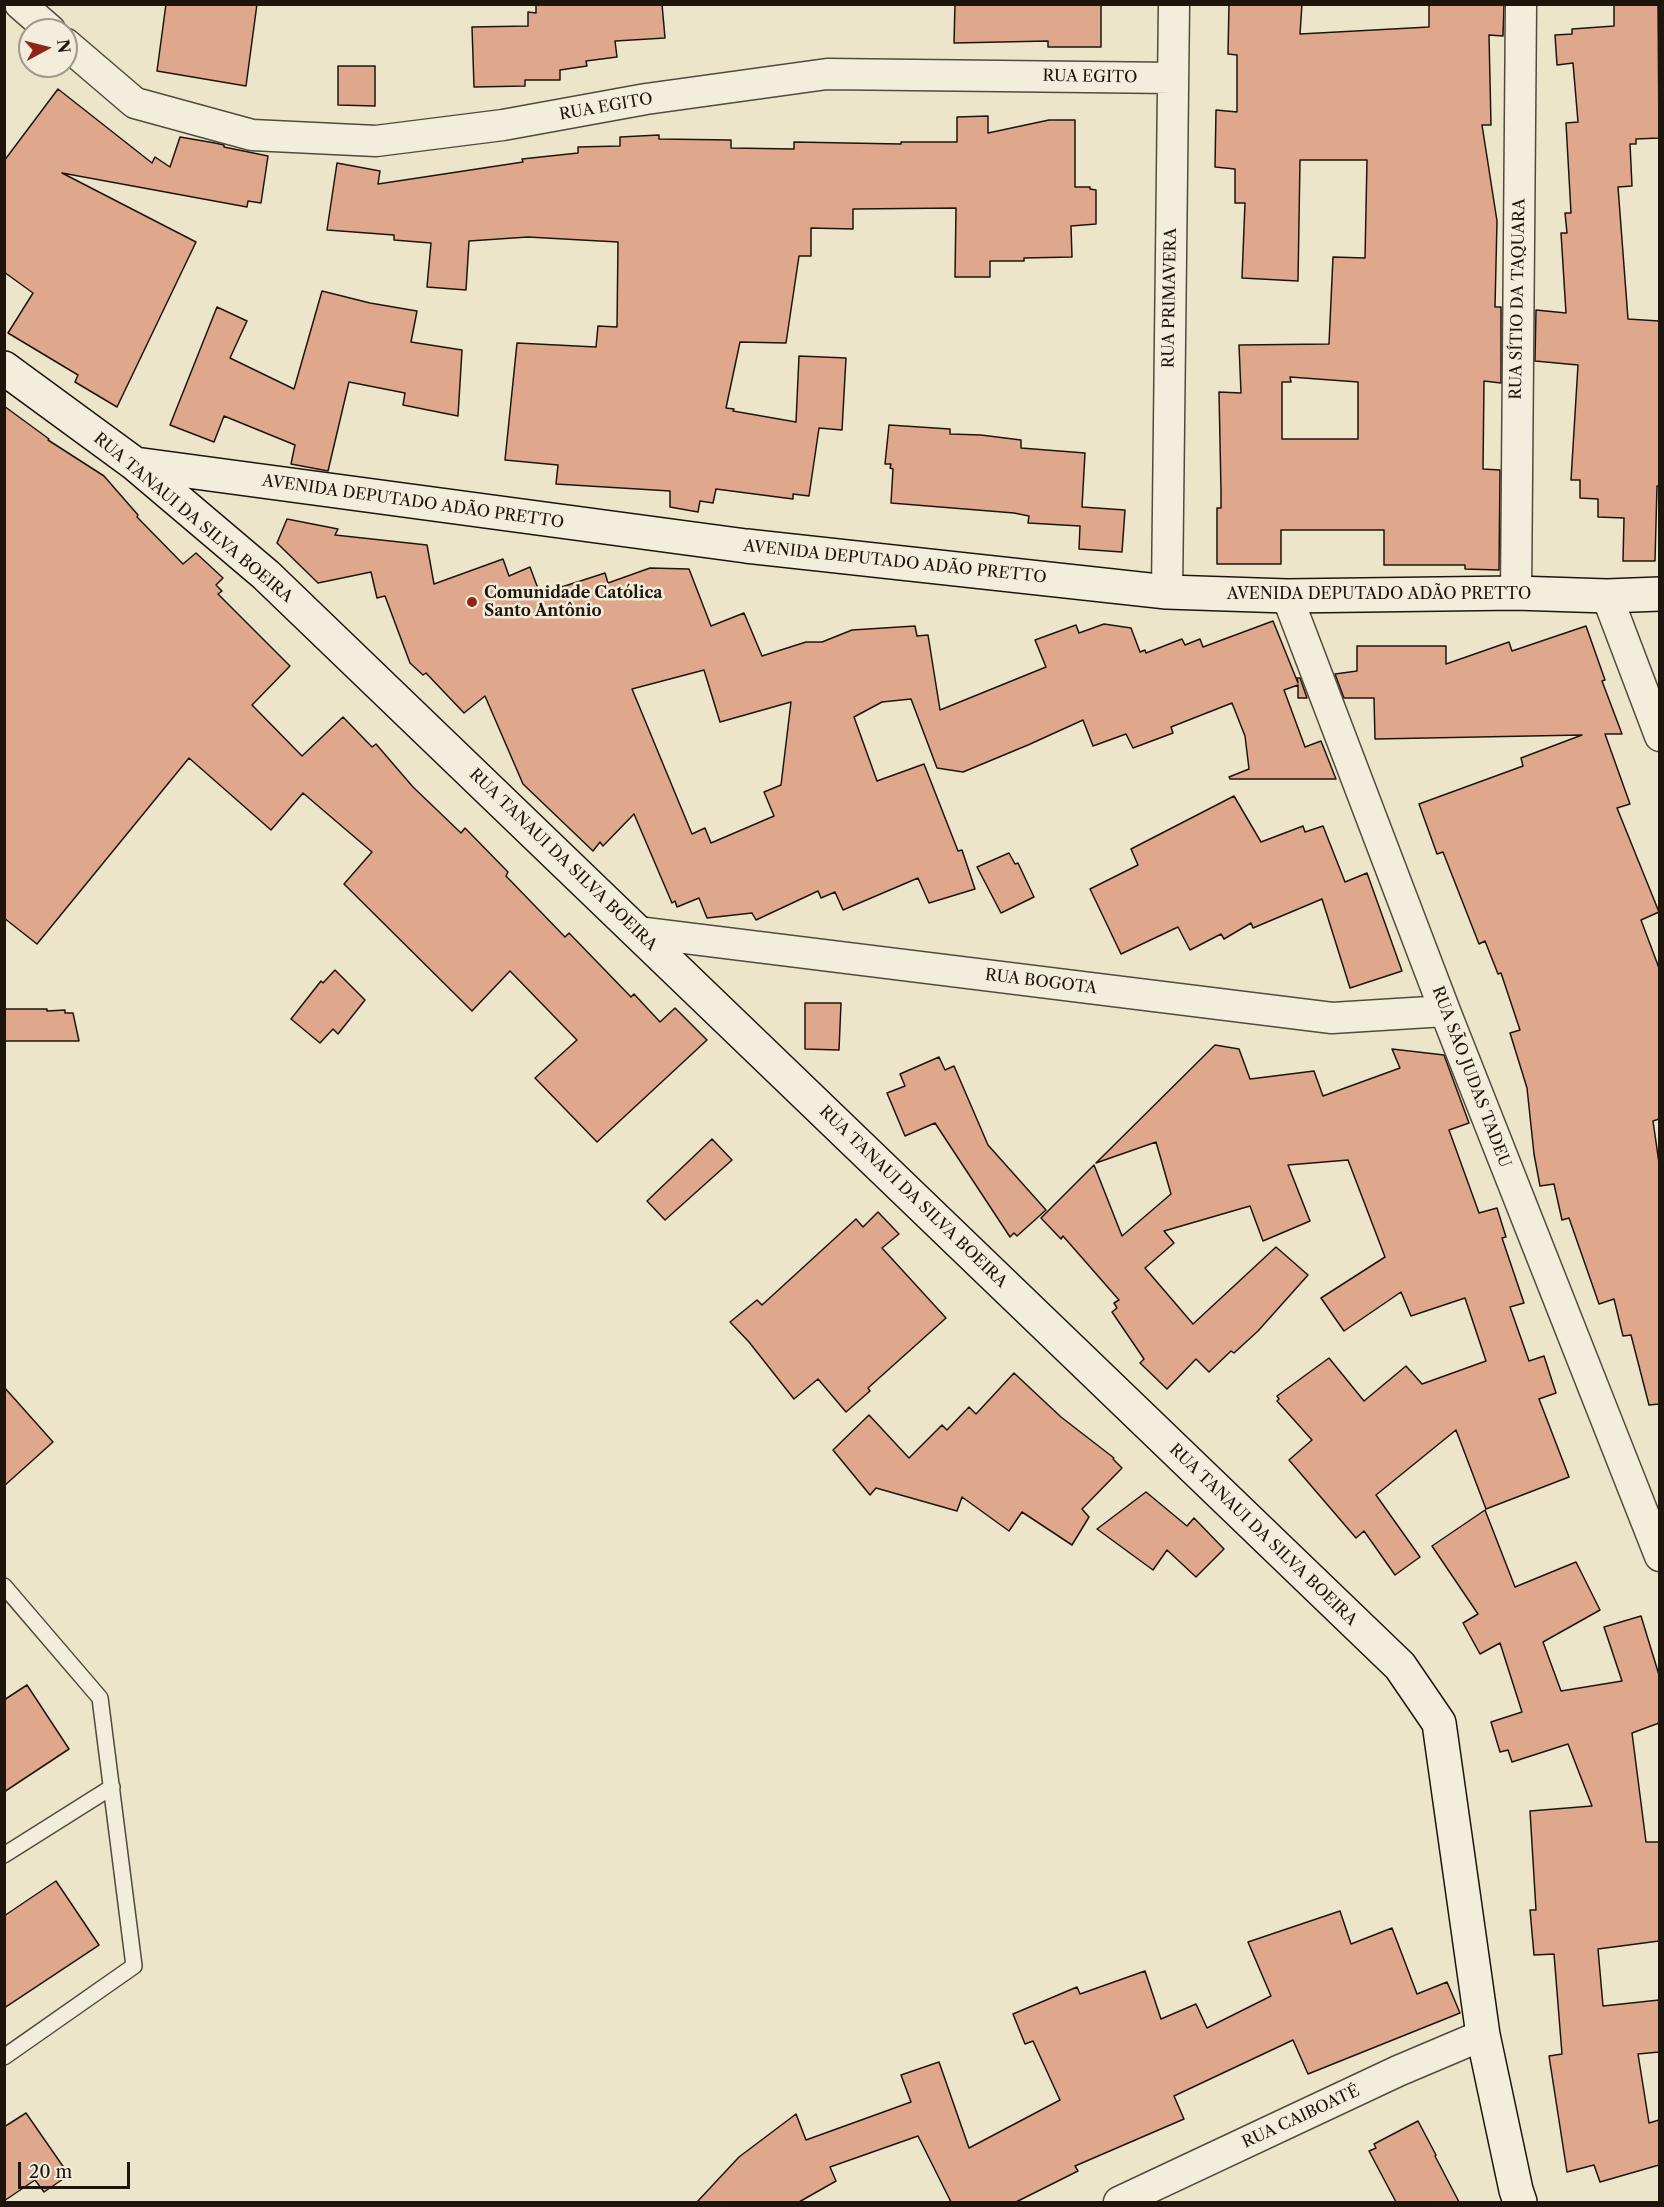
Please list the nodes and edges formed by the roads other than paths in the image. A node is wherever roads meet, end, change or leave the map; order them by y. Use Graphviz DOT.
graph roads {
  1 [pos="20,4"];
  2 [pos="1174,4"];
  3 [pos="1521,4"];
  4 [pos="36,18"];
  5 [pos="78,54"];
  6 [pos="1173,78"];
  7 [pos="4,368"];
  8 [pos="135,464"];
  9 [pos="1167,592"];
  10 [pos="1515,593"];
  11 [pos="1659,594"];
  12 [pos="1287,596"];
  13 [pos="1607,596"];
  14 [pos="1659,736"];
  15 [pos="637,932"];
  16 [pos="1445,1011"];
  17 [pos="1659,1556"];
  18 [pos="4,1586"];
  19 [pos="112,1786"];
  20 [pos="4,1855"];
  21 [pos="1483,2035"];
  22 [pos="4,2057"];
  23 [pos="1119,2202"];
  24 [pos="1521,2202"];
  1 -- 4 [label="street"];
  2 -- 6 [label="street, RUA PRIMAVERA"];
  3 -- 10 [label="street, RUA SÍTIO DA TAQUARA"];
  5 -- 6 [label="street, RUA EGITO"];
  6 -- 9 [label="street, RUA PRIMAVERA"];
  7 -- 8 [label="street, RUA TANAUI DA SILVA BOEIRA"];
  8 -- 9 [label="street, AVENIDA DEPUTADO ADÃO PRETTO"];
  8 -- 15 [label="street, RUA TANAUI DA SILVA BOEIRA"];
  9 -- 12 [label="street, AVENIDA DEPUTADO ADÃO PRETTO"];
  10 -- 12 [label="street, AVENIDA DEPUTADO ADÃO PRETTO"];
  10 -- 13 [label="street, AVENIDA DEPUTADO ADÃO PRETTO"];
  11 -- 13 [label="street, AVENIDA DEPUTADO ADÃO PRETTO"];
  12 -- 16 [label="street, RUA SÃO JUDAS TADEU"];
  13 -- 14 [label="street"];
  15 -- 16 [label="street, RUA BOGOTA"];
  15 -- 21 [label="street, RUA TANAUI DA SILVA BOEIRA"];
  16 -- 17 [label="street, RUA SÃO JUDAS TADEU"];
  18 -- 19 [label="lane"];
  19 -- 20 [label="lane"];
  19 -- 22 [label="lane"];
  21 -- 23 [label="street, RUA CAIBOATÉ"];
  21 -- 24 [label="street, RUA TANAUI DA SILVA BOEIRA"];
}
